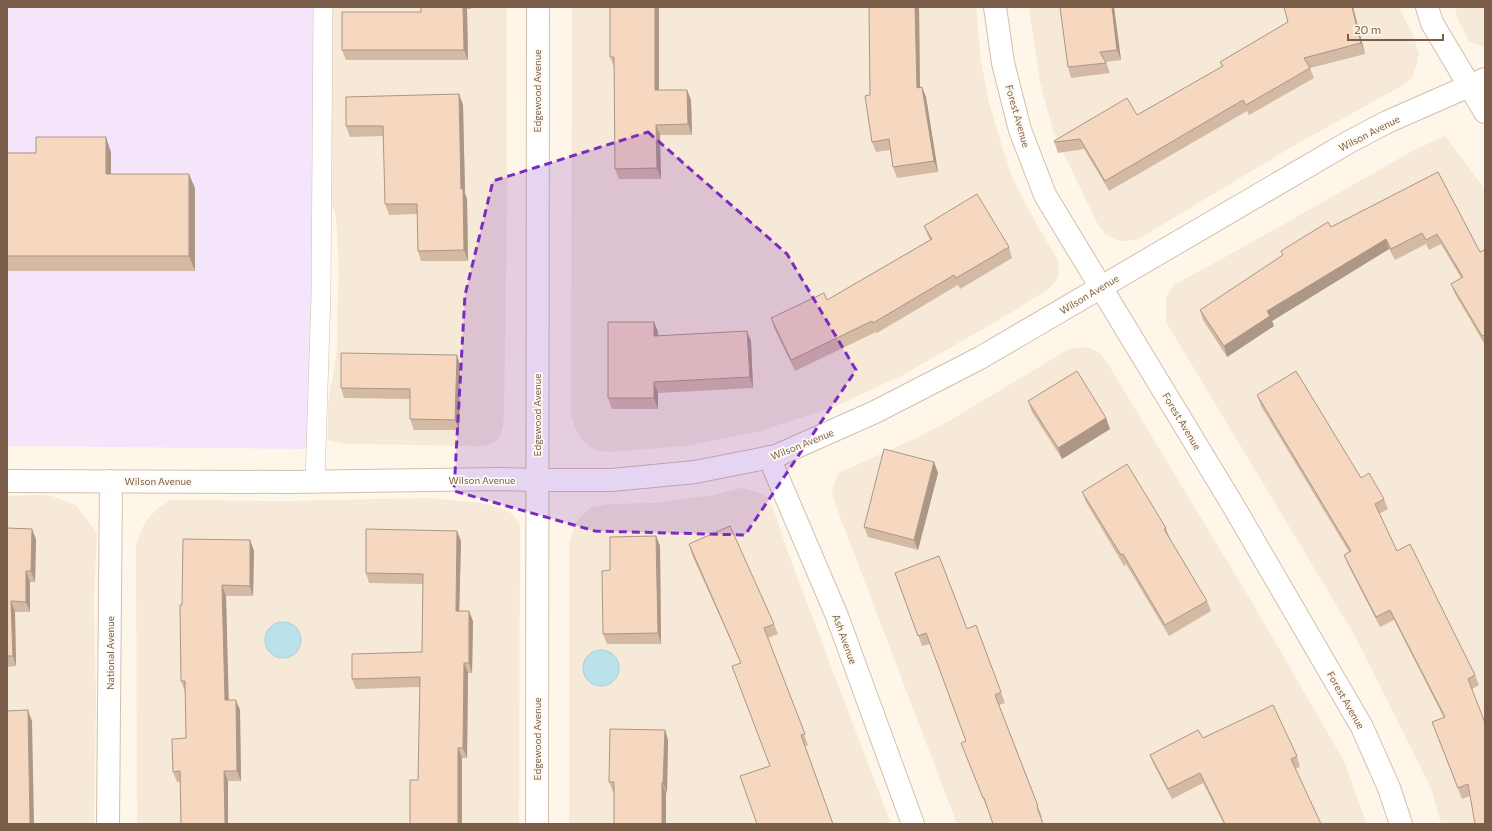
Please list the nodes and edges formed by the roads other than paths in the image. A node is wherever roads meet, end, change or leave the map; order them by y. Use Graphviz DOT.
graph roads {
  1 [pos="323,7"];
  2 [pos="538,7"];
  3 [pos="995,7"];
  4 [pos="1427,7"];
  5 [pos="1477,82"];
  6 [pos="1485,112"];
  7 [pos="1101,287"];
  8 [pos="769,457"];
  9 [pos="537,480"];
  10 [pos="7,481"];
  11 [pos="111,481"];
  12 [pos="315,481"];
  13 [pos="108,824"];
  14 [pos="537,824"];
  15 [pos="913,824"];
  16 [pos="1401,824"];
  1 -- 12 [label="lane"];
  2 -- 9 [label="street, Edgewood Avenue"];
  3 -- 7 [label="street, Forest Avenue"];
  4 -- 5 [label="street"];
  5 -- 6 [label="street"];
  5 -- 7 [label="street, Wilson Avenue"];
  7 -- 8 [label="street, Wilson Avenue"];
  7 -- 16 [label="street, Forest Avenue"];
  8 -- 9 [label="street, Wilson Avenue"];
  8 -- 15 [label="street, Ash Avenue"];
  9 -- 12 [label="street, Wilson Avenue"];
  9 -- 14 [label="street, Edgewood Avenue"];
  10 -- 11 [label="street, Wilson Avenue"];
  11 -- 12 [label="street, Wilson Avenue"];
  11 -- 13 [label="street, National Avenue"];
}
